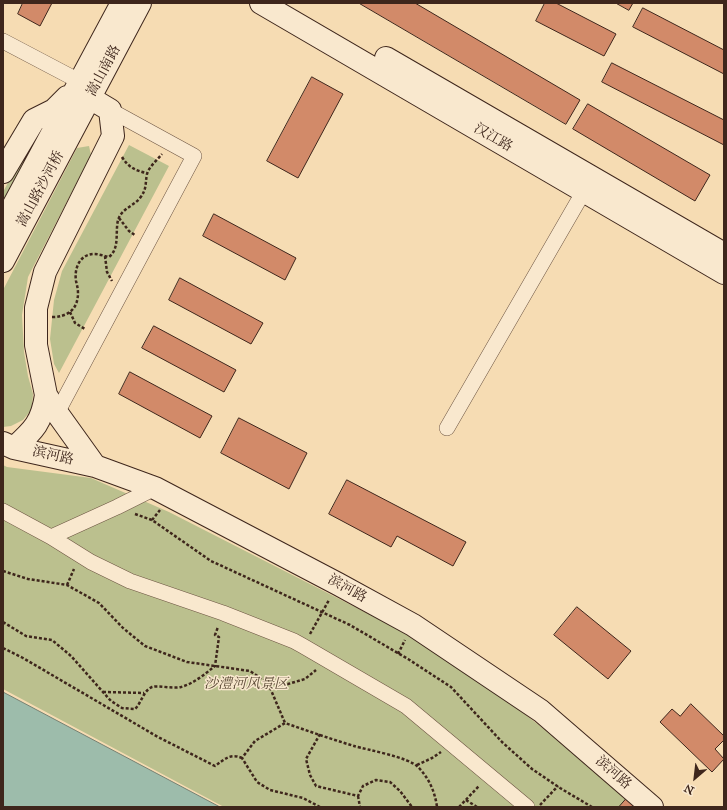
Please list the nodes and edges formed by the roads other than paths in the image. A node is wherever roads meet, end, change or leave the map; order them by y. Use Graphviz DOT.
graph roads {
  1 [pos="122,3"];
  2 [pos="140,3"];
  3 [pos="261,3"];
  4 [pos="291,3"];
  5 [pos="3,41"];
  6 [pos="81,90"];
  7 [pos="110,110"];
  8 [pos="61,134"];
  9 [pos="3,172"];
  10 [pos="584,191"];
  11 [pos="3,225"];
  12 [pos="724,254"];
  13 [pos="3,261"];
  14 [pos="724,273"];
  15 [pos="52,404"];
  16 [pos="447,428"];
  17 [pos="9,445"];
  18 [pos="95,466"];
  19 [pos="155,488"];
  20 [pos="3,511"];
  21 [pos="51,538"];
  22 [pos="527,807"];
  23 [pos="652,807"];
  1 -- 6 [label="street, 嵩山南路"];
  2 -- 6 [label="street, 嵩山南路"];
  3 -- 10 [label="street, 汉江路"];
  4 -- 12 [label="street, 汉江路"];
  5 -- 6 [label="street"];
  6 -- 7 [label="street"];
  6 -- 8 [label="street, 嵩山南路"];
  6 -- 9 [label="street"];
  7 -- 15 [label="street"];
  7 -- 15 [label="street"];
  8 -- 11 [label="street, 嵩山路沙河桥"];
  8 -- 13 [label="street, 嵩山路沙河桥"];
  10 -- 14 [label="street, 汉江路"];
  10 -- 16 [label="street"];
  15 -- 17 [label="street"];
  15 -- 18 [label="street"];
  17 -- 18 [label="street, 滨河路"];
  18 -- 19 [label="street, 滨河路"];
  19 -- 21 [label="street"];
  19 -- 23 [label="street, 滨河路"];
  20 -- 21 [label="street"];
  21 -- 22 [label="street"];
}
